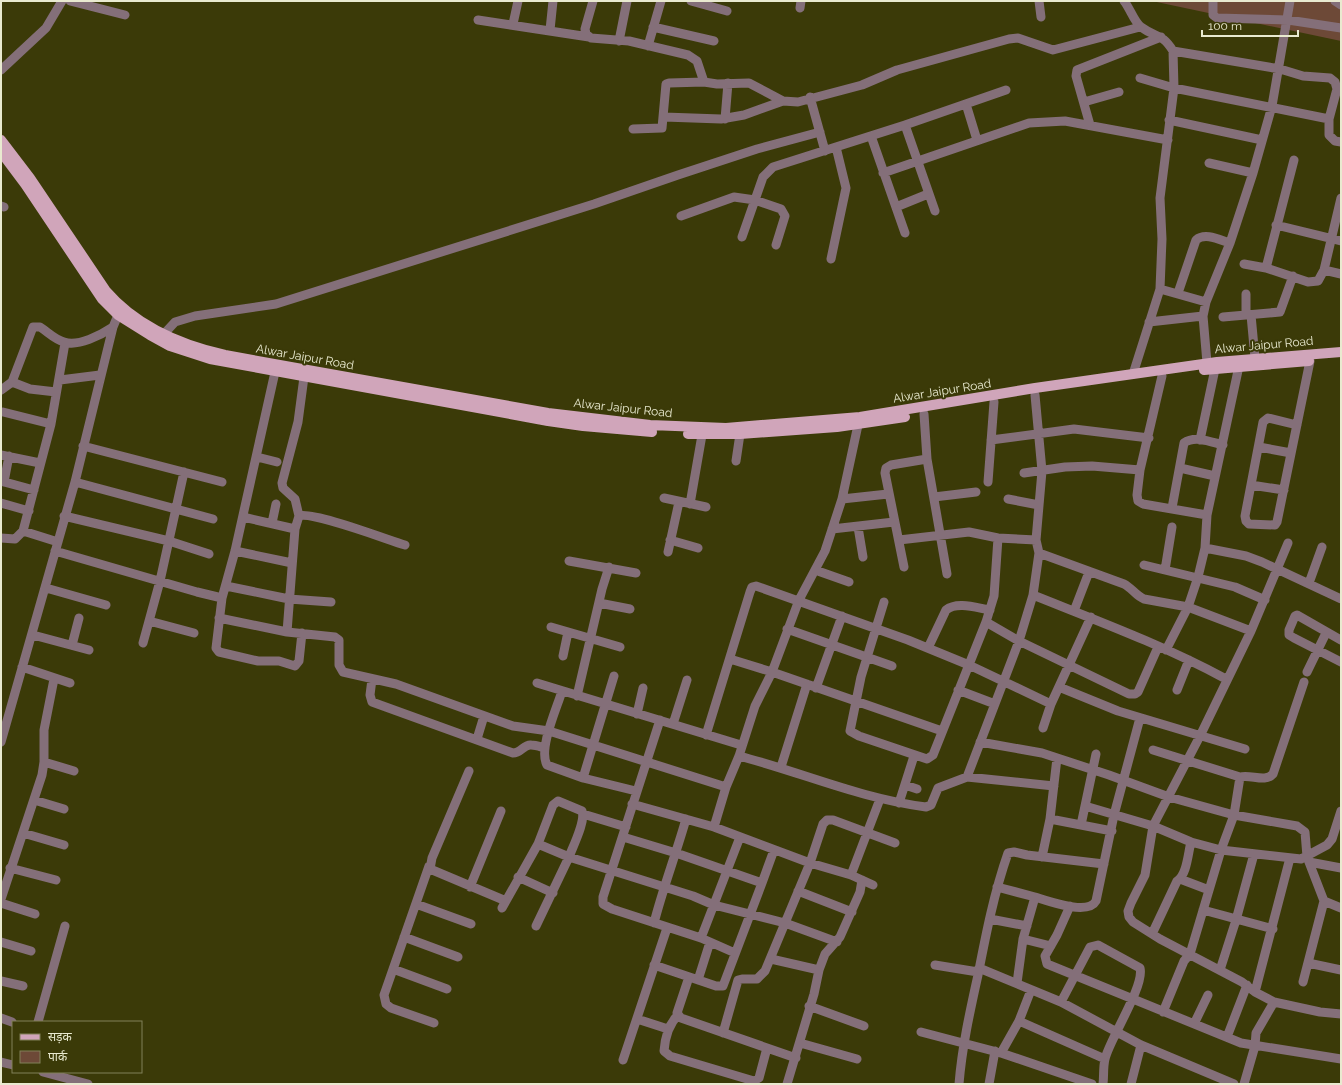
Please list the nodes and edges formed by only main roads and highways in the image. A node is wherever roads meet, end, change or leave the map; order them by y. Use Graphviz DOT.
graph roads {
  1 [pos="1,140"];
  2 [pos="1,152"];
  3 [pos="120,311"];
  4 [pos="1341,352"];
  5 [pos="1341,359"];
  6 [pos="1211,366"];
  7 [pos="294,372"];
  1 -- 3 [label="main road, Alwar Jaipur Road"];
  2 -- 3 [label="main road, Alwar Jaipur Road"];
  3 -- 7 [label="main road, Alwar Jaipur Road"];
  3 -- 7 [label="main road, Alwar Jaipur Road"];
  4 -- 6 [label="main road, Alwar Jaipur Road"];
  5 -- 6 [label="main road, Alwar Jaipur Road"];
  6 -- 7 [label="main road, Alwar Jaipur Road"];
  6 -- 7 [label="main road, Alwar Jaipur Road"];
}
